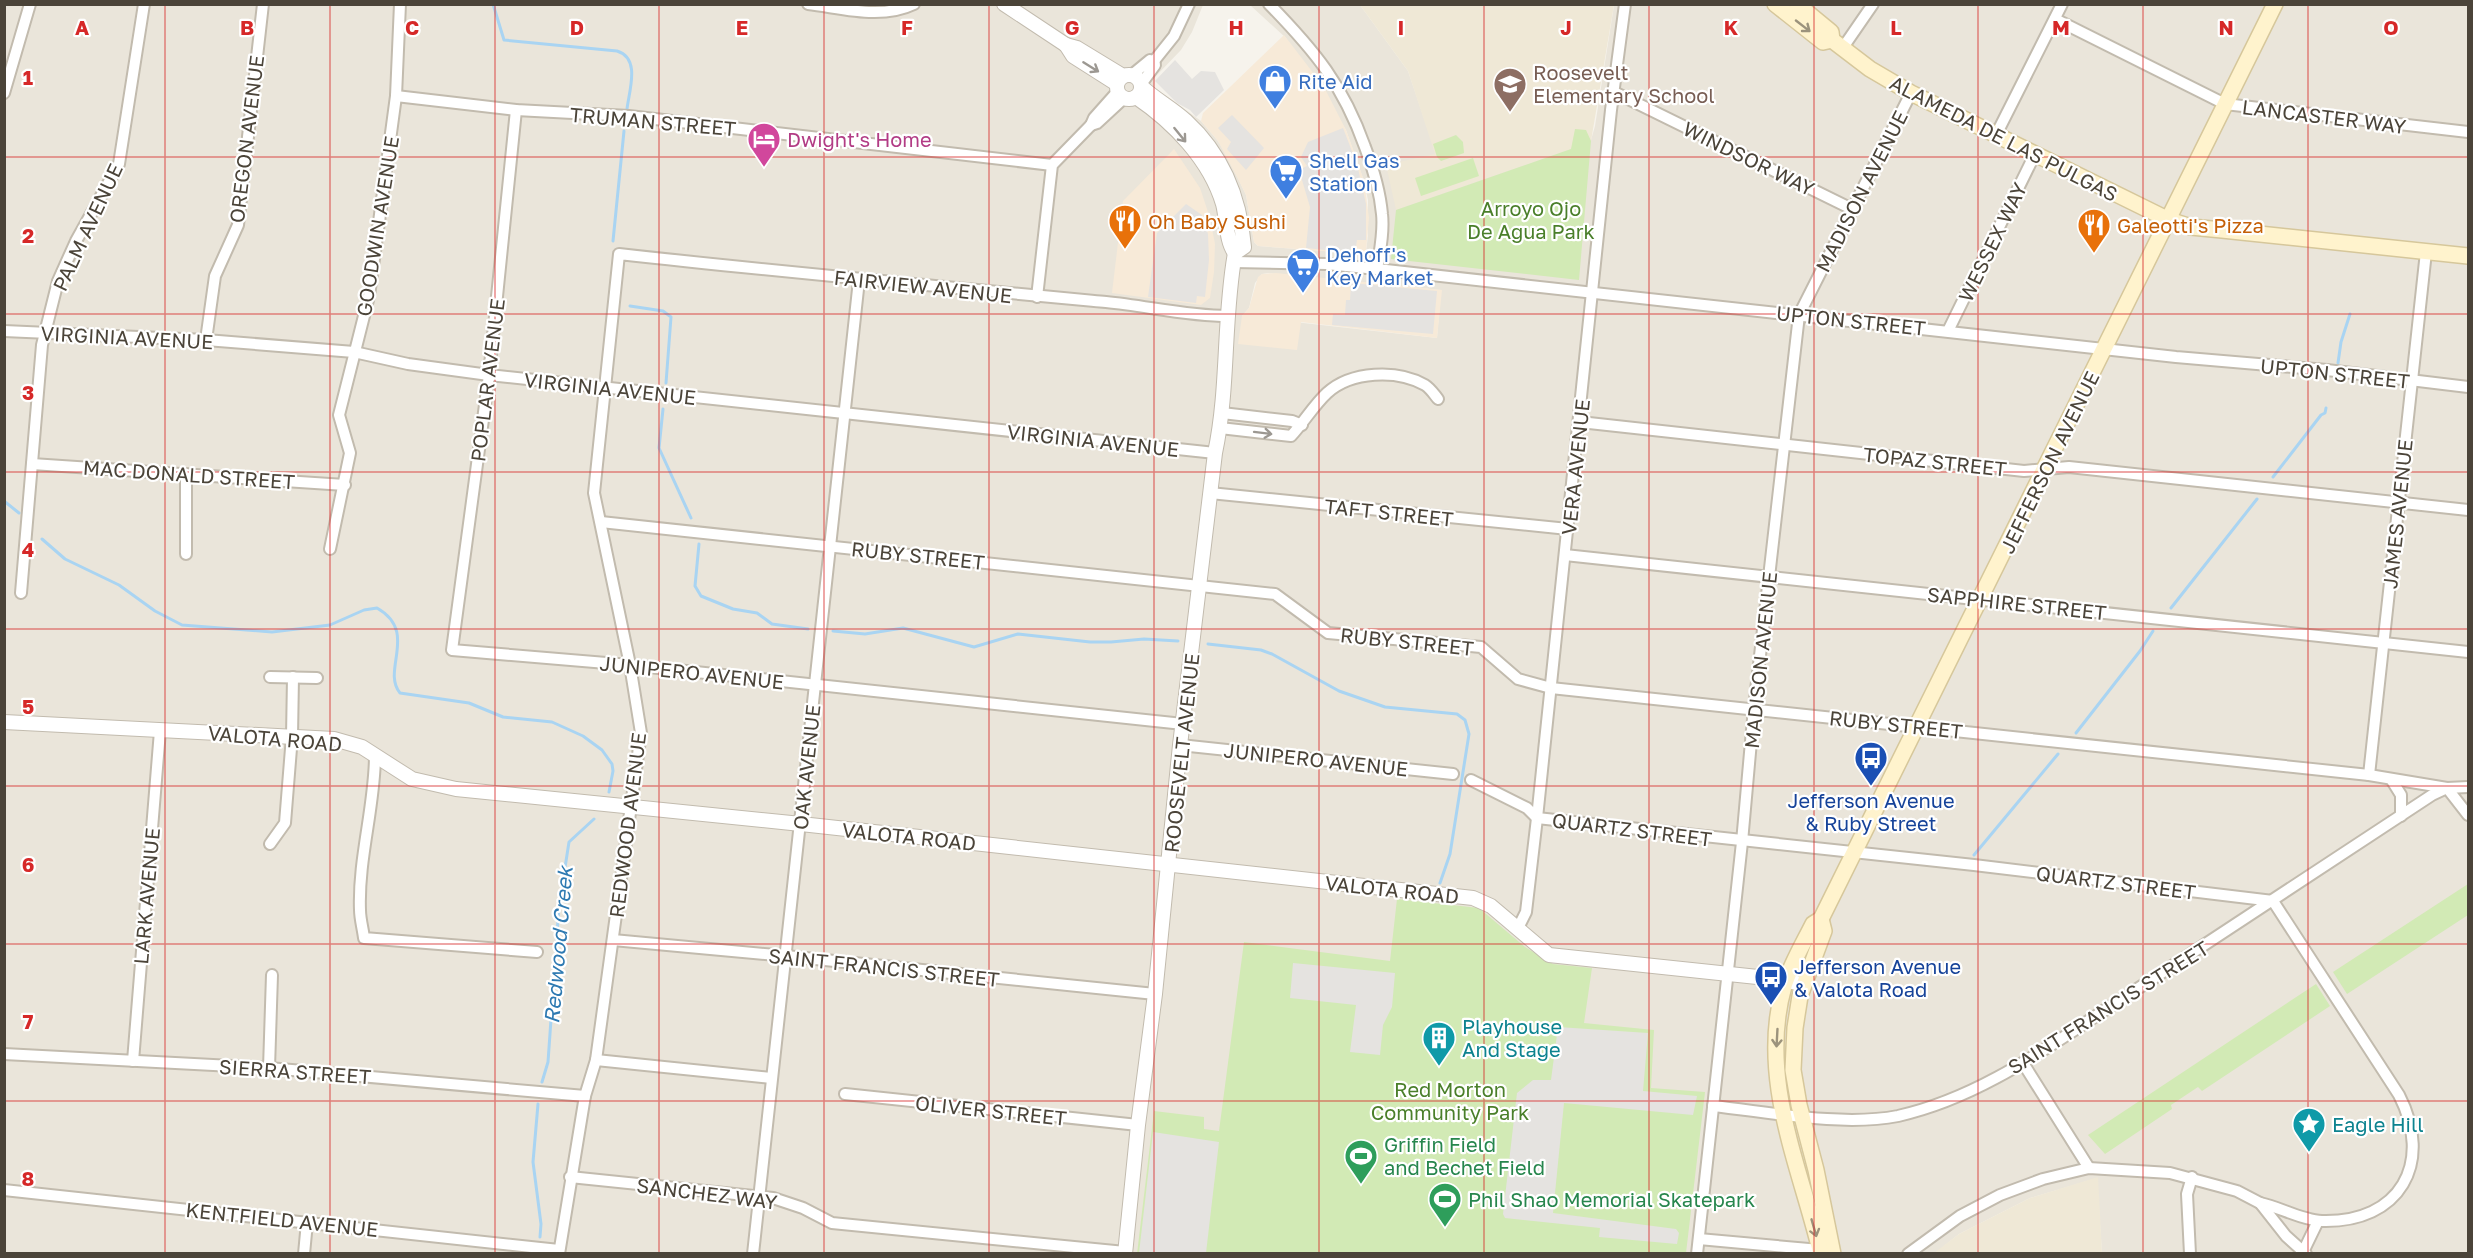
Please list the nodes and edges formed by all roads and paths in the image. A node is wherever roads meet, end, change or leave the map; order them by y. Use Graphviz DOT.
graph roads {
  1 [pos="30,4"];
  2 [pos="144,4"];
  3 [pos="263,4"];
  4 [pos="400,4"];
  5 [pos="808,4"];
  6 [pos="914,4"];
  7 [pos="1004,4"];
  8 [pos="1189,4"];
  9 [pos="1269,4"];
  10 [pos="1625,4"];
  11 [pos="1775,4"];
  12 [pos="1797,4"];
  13 [pos="1873,4"];
  14 [pos="2062,4"];
  15 [pos="2275,4"];
  16 [pos="2055,19"];
  17 [pos="1837,44"];
  18 [pos="1129,86"];
  19 [pos="1614,92"];
  20 [pos="4,93"];
  21 [pos="1911,93"];
  22 [pos="396,96"];
  23 [pos="2225,104"];
  24 [pos="516,110"];
  25 [pos="2469,132"];
  26 [pos="1996,135"];
  27 [pos="2035,154"];
  28 [pos="1052,165"];
  29 [pos="1852,209"];
  30 [pos="2169,220"];
  31 [pos="2426,252"];
  32 [pos="619,254"];
  33 [pos="2469,256"];
  34 [pos="1235,258"];
  35 [pos="1377,269"];
  36 [pos="859,280"];
  37 [pos="1593,292"];
  38 [pos="1037,297"];
  39 [pos="1800,315"];
  40 [pos="1228,316"];
  41 [pos="4,331"];
  42 [pos="1948,331"];
  43 [pos="45,334"];
  44 [pos="206,340"];
  45 [pos="2105,349"];
  46 [pos="354,352"];
  47 [pos="489,375"];
  48 [pos="2411,381"];
  49 [pos="2469,387"];
  50 [pos="606,388"];
  51 [pos="1438,399"];
  52 [pos="1222,413"];
  53 [pos="846,414"];
  54 [pos="1580,422"];
  55 [pos="1302,425"];
  56 [pos="1220,428"];
  57 [pos="1784,445"];
  58 [pos="1215,453"];
  59 [pos="32,464"];
  60 [pos="2045,469"];
  61 [pos="186,474"];
  62 [pos="345,485"];
  63 [pos="1210,493"];
  64 [pos="2399,503"];
  65 [pos="2469,510"];
  66 [pos="601,522"];
  67 [pos="1568,529"];
  68 [pos="830,546"];
  69 [pos="330,549"];
  70 [pos="186,554"];
  71 [pos="1565,555"];
  72 [pos="1770,577"];
  73 [pos="1200,585"];
  74 [pos="21,593"];
  75 [pos="1980,599"];
  76 [pos="2383,643"];
  77 [pos="452,650"];
  78 [pos="2469,652"];
  79 [pos="630,665"];
  80 [pos="270,676"];
  81 [pos="293,677"];
  82 [pos="317,678"];
  83 [pos="814,685"];
  84 [pos="1551,688"];
  85 [pos="1754,708"];
  86 [pos="4,722"];
  87 [pos="1183,724"];
  88 [pos="1918,726"];
  89 [pos="160,731"];
  90 [pos="292,736"];
  91 [pos="1180,745"];
  92 [pos="375,755"];
  93 [pos="1453,774"];
  94 [pos="2369,775"];
  95 [pos="2391,779"];
  96 [pos="1471,780"];
  97 [pos="2469,786"];
  98 [pos="2447,788"];
  99 [pos="631,807"];
  100 [pos="2469,815"];
  101 [pos="2401,816"];
  102 [pos="1537,818"];
  103 [pos="801,824"];
  104 [pos="1742,842"];
  105 [pos="270,844"];
  106 [pos="1854,853"];
  107 [pos="1168,865"];
  108 [pos="2273,902"];
  109 [pos="1821,919"];
  110 [pos="1518,928"];
  111 [pos="613,940"];
  112 [pos="537,952"];
  113 [pos="786,956"];
  114 [pos="1728,974"];
  115 [pos="272,975"];
  116 [pos="1786,980"];
  117 [pos="1803,985"];
  118 [pos="1155,994"];
  119 [pos="4,1054"];
  120 [pos="596,1060"];
  121 [pos="133,1061"];
  122 [pos="2023,1063"];
  123 [pos="269,1068"];
  124 [pos="771,1078"];
  125 [pos="845,1094"];
  126 [pos="585,1096"];
  127 [pos="1713,1106"];
  128 [pos="1782,1113"];
  129 [pos="1801,1115"];
  130 [pos="1138,1125"];
  131 [pos="2090,1168"];
  132 [pos="570,1177"];
  133 [pos="2192,1177"];
  134 [pos="4,1190"];
  135 [pos="759,1197"];
  136 [pos="2260,1203"];
  137 [pos="2318,1221"];
  138 [pos="307,1222"];
  139 [pos="1699,1239"];
  140 [pos="487,1248"];
  141 [pos="559,1252"];
  142 [pos="1825,1252"];
  143 [pos="2304,1252"];
  144 [pos="1125,1253"];
  145 [pos="304,1254"];
  146 [pos="753,1254"];
  147 [pos="1697,1254"];
  148 [pos="1908,1254"];
  149 [pos="2190,1254"];
  1 -- 20 [label="street"];
  2 -- 43 [label="street, PALM AVENUE"];
  3 -- 44 [label="street, OREGON AVENUE"];
  4 -- 22 [label="street, GOODWIN AVENUE"];
  5 -- 6 [label="street"];
  7 -- 18 [label="street, ROOSEVELT AVENUE"];
  8 -- 18 [label="street"];
  9 -- 35 [label="street"];
  10 -- 19 [label="street, VERA AVENUE"];
  11 -- 17 [label="main road, ALAMEDA DE LAS PULGAS, one-way"];
  12 -- 17 [label="main road, ALAMEDA DE LAS PULGAS"];
  13 -- 17 [label="street"];
  14 -- 16 [label="street"];
  15 -- 23 [label="main road, JEFFERSON AVENUE"];
  16 -- 23 [label="street, LANCASTER WAY"];
  16 -- 26 [label="street"];
  17 -- 21 [label="main road, ALAMEDA DE LAS PULGAS"];
  18 -- 28 [label="street"];
  18 -- 34 [label="street, ROOSEVELT AVENUE"];
  19 -- 29 [label="street, WINDSOR WAY"];
  19 -- 37 [label="street, VERA AVENUE"];
  21 -- 26 [label="main road, ALAMEDA DE LAS PULGAS"];
  21 -- 29 [label="street, MADISON AVENUE"];
  22 -- 24 [label="street, TRUMAN STREET"];
  22 -- 46 [label="street, GOODWIN AVENUE"];
  23 -- 25 [label="street, LANCASTER WAY"];
  23 -- 30 [label="main road, JEFFERSON AVENUE"];
  24 -- 28 [label="street, TRUMAN STREET"];
  24 -- 47 [label="street, POPLAR AVENUE"];
  26 -- 27 [label="main road, ALAMEDA DE LAS PULGAS"];
  27 -- 30 [label="main road, ALAMEDA DE LAS PULGAS"];
  27 -- 42 [label="street, WESSEX WAY"];
  28 -- 38 [label="street"];
  29 -- 39 [label="street, MADISON AVENUE"];
  30 -- 31 [label="main road, ALAMEDA DE LAS PULGAS"];
  30 -- 45 [label="main road, JEFFERSON AVENUE"];
  31 -- 33 [label="main road, ALAMEDA DE LAS PULGAS"];
  31 -- 48 [label="street, JAMES AVENUE"];
  32 -- 36 [label="street, FAIRVIEW AVENUE"];
  32 -- 50 [label="street, REDWOOD AVENUE"];
  34 -- 35 [label="street, UPTON STREET"];
  34 -- 40 [label="street, ROOSEVELT AVENUE"];
  35 -- 37 [label="street, UPTON STREET"];
  36 -- 38 [label="street, FAIRVIEW AVENUE"];
  36 -- 53 [label="street, OAK AVENUE"];
  37 -- 39 [label="street, UPTON STREET"];
  37 -- 54 [label="street, VERA AVENUE"];
  38 -- 40 [label="street, FAIRVIEW AVENUE"];
  39 -- 42 [label="street, UPTON STREET"];
  39 -- 57 [label="street, MADISON AVENUE"];
  40 -- 52 [label="street, ROOSEVELT AVENUE"];
  41 -- 43 [label="street, VIRGINIA AVENUE"];
  42 -- 45 [label="street, UPTON STREET"];
  43 -- 44 [label="street, VIRGINIA AVENUE"];
  43 -- 59 [label="street, PALM AVENUE"];
  44 -- 46 [label="street, VIRGINIA AVENUE"];
  45 -- 48 [label="street, UPTON STREET"];
  45 -- 60 [label="main road, JEFFERSON AVENUE"];
  46 -- 47 [label="street, VIRGINIA AVENUE"];
  46 -- 62 [label="street, GOODWIN AVENUE"];
  47 -- 50 [label="street, VIRGINIA AVENUE"];
  47 -- 77 [label="street, POPLAR AVENUE"];
  48 -- 49 [label="street, UPTON STREET"];
  48 -- 64 [label="street, JAMES AVENUE"];
  50 -- 53 [label="street, VIRGINIA AVENUE"];
  50 -- 66 [label="street, REDWOOD AVENUE"];
  51 -- 55 [label="street"];
  52 -- 55 [label="street"];
  52 -- 56 [label="street, ROOSEVELT AVENUE"];
  53 -- 58 [label="street, VIRGINIA AVENUE"];
  53 -- 68 [label="street, OAK AVENUE"];
  54 -- 57 [label="street, TOPAZ STREET"];
  54 -- 67 [label="street, VERA AVENUE"];
  56 -- 55 [label="street, one-way"];
  56 -- 58 [label="street, ROOSEVELT AVENUE"];
  57 -- 60 [label="street, TOPAZ STREET"];
  57 -- 72 [label="street, MADISON AVENUE"];
  58 -- 63 [label="street, ROOSEVELT AVENUE"];
  59 -- 61 [label="street, MAC DONALD STREET"];
  59 -- 74 [label="street, PALM AVENUE"];
  60 -- 64 [label="street, TOPAZ STREET"];
  60 -- 75 [label="main road, JEFFERSON AVENUE"];
  61 -- 62 [label="street, MAC DONALD STREET"];
  61 -- 70 [label="street"];
  62 -- 69 [label="street, GOODWIN AVENUE"];
  63 -- 67 [label="street, TAFT STREET"];
  63 -- 73 [label="street, ROOSEVELT AVENUE"];
  64 -- 65 [label="street, TOPAZ STREET"];
  64 -- 76 [label="street, JAMES AVENUE"];
  66 -- 68 [label="street, RUBY STREET"];
  66 -- 79 [label="street, REDWOOD AVENUE"];
  67 -- 71 [label="street, VERA AVENUE"];
  68 -- 73 [label="street, RUBY STREET"];
  68 -- 83 [label="street, OAK AVENUE"];
  71 -- 72 [label="street, SAPPHIRE STREET"];
  71 -- 84 [label="street, VERA AVENUE"];
  72 -- 75 [label="street, SAPPHIRE STREET"];
  72 -- 85 [label="street, MADISON AVENUE"];
  73 -- 84 [label="street, RUBY STREET"];
  73 -- 87 [label="street, ROOSEVELT AVENUE"];
  75 -- 76 [label="street, SAPPHIRE STREET"];
  75 -- 88 [label="main road, JEFFERSON AVENUE"];
  76 -- 78 [label="street, SAPPHIRE STREET"];
  76 -- 94 [label="street, JAMES AVENUE"];
  77 -- 79 [label="street, JUNIPERO AVENUE"];
  79 -- 83 [label="street, JUNIPERO AVENUE"];
  79 -- 99 [label="street, REDWOOD AVENUE"];
  80 -- 81 [label="street"];
  81 -- 82 [label="street"];
  81 -- 90 [label="street"];
  83 -- 87 [label="street, JUNIPERO AVENUE"];
  83 -- 103 [label="street, OAK AVENUE"];
  84 -- 85 [label="street, RUBY STREET"];
  84 -- 102 [label="street, VERA AVENUE"];
  85 -- 88 [label="street, RUBY STREET"];
  85 -- 104 [label="street, MADISON AVENUE"];
  86 -- 89 [label="street, VALOTA ROAD"];
  87 -- 91 [label="street, ROOSEVELT AVENUE"];
  88 -- 94 [label="street, RUBY STREET"];
  88 -- 106 [label="main road, JEFFERSON AVENUE"];
  89 -- 90 [label="street, VALOTA ROAD"];
  89 -- 121 [label="street, LARK AVENUE"];
  90 -- 92 [label="street, VALOTA ROAD"];
  90 -- 105 [label="street"];
  91 -- 93 [label="street, JUNIPERO AVENUE"];
  91 -- 107 [label="street, ROOSEVELT AVENUE"];
  92 -- 99 [label="street, VALOTA ROAD"];
  92 -- 112 [label="street"];
  94 -- 95 [label="street, RUBY STREET"];
  95 -- 98 [label="street, RUBY STREET"];
  95 -- 101 [label="street"];
  96 -- 102 [label="street"];
  97 -- 98 [label="street, SAINT FRANCIS STREET"];
  98 -- 100 [label="street"];
  98 -- 101 [label="street, SAINT FRANCIS STREET"];
  99 -- 103 [label="street, VALOTA ROAD"];
  99 -- 111 [label="street, REDWOOD AVENUE"];
  101 -- 108 [label="street, SAINT FRANCIS STREET"];
  102 -- 104 [label="street, QUARTZ STREET"];
  102 -- 110 [label="street, VERA AVENUE"];
  103 -- 107 [label="street, VALOTA ROAD"];
  103 -- 113 [label="street, OAK AVENUE"];
  104 -- 106 [label="street, QUARTZ STREET"];
  104 -- 114 [label="street, MADISON AVENUE"];
  106 -- 108 [label="street, QUARTZ STREET"];
  106 -- 109 [label="main road, JEFFERSON AVENUE"];
  107 -- 110 [label="street, VALOTA ROAD"];
  107 -- 118 [label="street, ROOSEVELT AVENUE"];
  108 -- 122 [label="street, SAINT FRANCIS STREET"];
  108 -- 137 [label="street"];
  109 -- 116 [label="main road, JEFFERSON AVENUE"];
  109 -- 117 [label="main road, JEFFERSON AVENUE"];
  110 -- 114 [label="street, VALOTA ROAD"];
  111 -- 113 [label="street, SAINT FRANCIS STREET"];
  111 -- 120 [label="street, REDWOOD AVENUE"];
  113 -- 118 [label="street, SAINT FRANCIS STREET"];
  113 -- 124 [label="street, OAK AVENUE"];
  114 -- 116 [label="street, VALOTA ROAD"];
  114 -- 127 [label="street, MADISON AVENUE"];
  115 -- 123 [label="street"];
  116 -- 117 [label="street, VALOTA ROAD"];
  116 -- 128 [label="main road, JEFFERSON AVENUE, one-way"];
  117 -- 129 [label="main road, JEFFERSON AVENUE"];
  118 -- 130 [label="street, ROOSEVELT AVENUE"];
  119 -- 121 [label="street, SIERRA STREET"];
  120 -- 124 [label="street"];
  120 -- 126 [label="street, REDWOOD AVENUE"];
  121 -- 123 [label="street, SIERRA STREET"];
  122 -- 129 [label="street, SAINT FRANCIS STREET"];
  122 -- 131 [label="street"];
  123 -- 126 [label="street, SIERRA STREET"];
  124 -- 135 [label="street, OAK AVENUE"];
  125 -- 130 [label="street, OLIVER STREET"];
  126 -- 132 [label="street, REDWOOD AVENUE"];
  127 -- 128 [label="street, SAINT FRANCIS STREET"];
  127 -- 139 [label="street, MADISON AVENUE"];
  128 -- 129 [label="street, SAINT FRANCIS STREET"];
  128 -- 142 [label="main road, JEFFERSON AVENUE, one-way"];
  129 -- 142 [label="main road, JEFFERSON AVENUE"];
  130 -- 144 [label="street, ROOSEVELT AVENUE"];
  131 -- 133 [label="street"];
  131 -- 148 [label="street"];
  132 -- 135 [label="street, SANCHEZ WAY"];
  132 -- 141 [label="street, REDWOOD AVENUE"];
  133 -- 136 [label="street"];
  133 -- 149 [label="street"];
  134 -- 138 [label="street, KENTFIELD AVENUE"];
  135 -- 144 [label="street, SANCHEZ WAY"];
  135 -- 146 [label="street, OAK AVENUE"];
  136 -- 137 [label="street"];
  136 -- 143 [label="street"];
  137 -- 143 [label="street"];
  138 -- 140 [label="street, KENTFIELD AVENUE"];
  138 -- 145 [label="street"];
  139 -- 142 [label="street"];
  139 -- 147 [label="street, MADISON AVENUE"];
  140 -- 141 [label="street, KENTFIELD AVENUE"];
}
